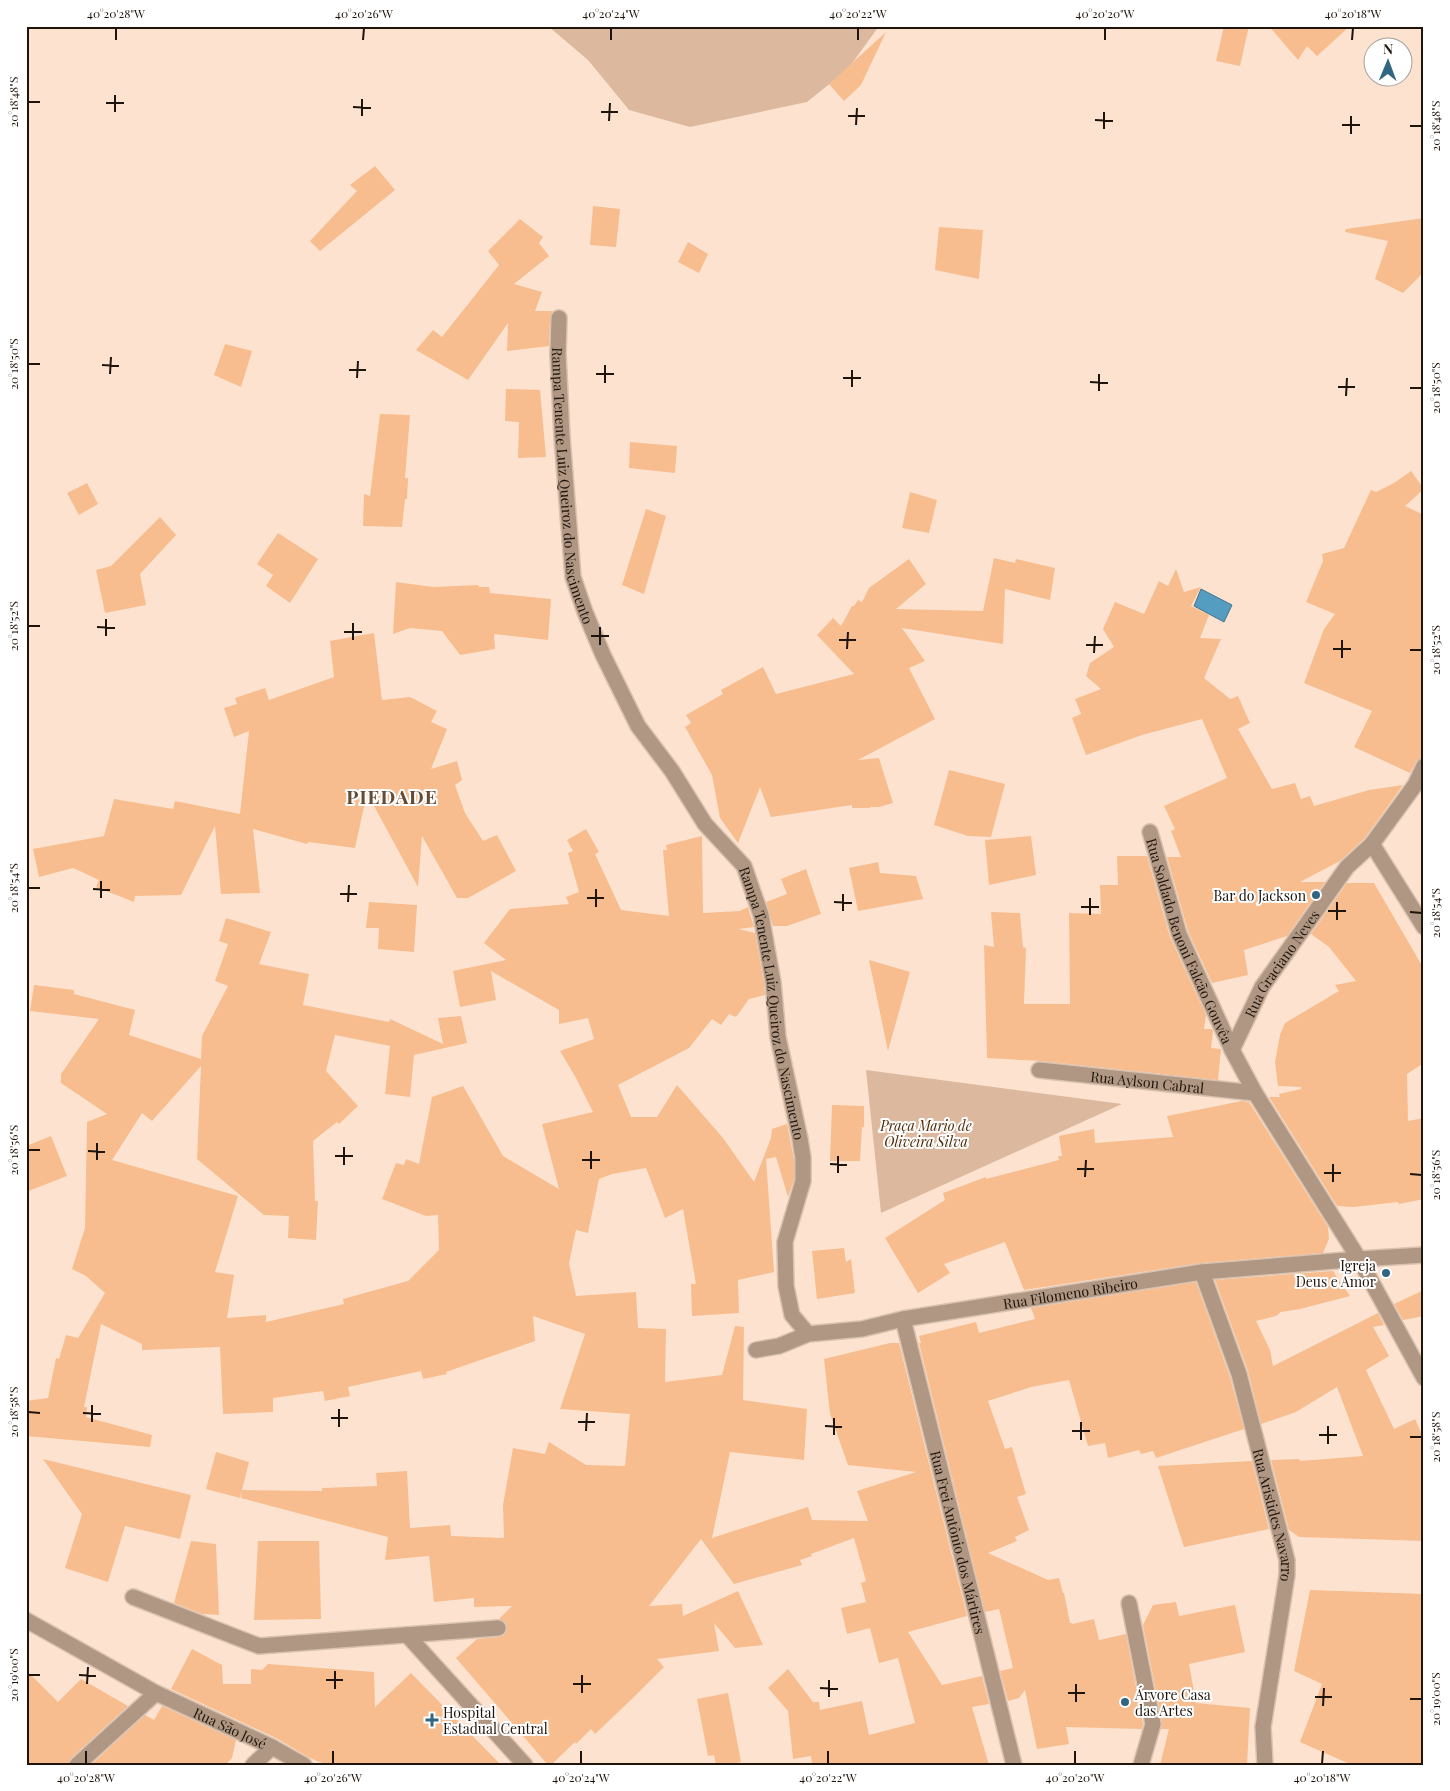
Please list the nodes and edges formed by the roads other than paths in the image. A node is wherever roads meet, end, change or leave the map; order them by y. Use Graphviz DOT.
graph roads {
  1 [pos="559,318"];
  2 [pos="1424,766"];
  3 [pos="1150,832"];
  4 [pos="1372,844"];
  5 [pos="1424,927"];
  6 [pos="1232,1050"];
  7 [pos="1039,1070"];
  8 [pos="1254,1093"];
  9 [pos="1424,1256"];
  10 [pos="1359,1259"];
  11 [pos="1202,1272"];
  12 [pos="902,1319"];
  13 [pos="808,1334"];
  14 [pos="756,1350"];
  15 [pos="1424,1378"];
  16 [pos="134,1597"];
  17 [pos="1129,1603"];
  18 [pos="26,1620"];
  19 [pos="498,1628"];
  20 [pos="407,1635"];
  21 [pos="156,1693"];
  22 [pos="272,1747"];
  23 [pos="76,1765"];
  24 [pos="253,1765"];
  25 [pos="304,1765"];
  26 [pos="524,1765"];
  27 [pos="1014,1765"];
  28 [pos="1141,1765"];
  29 [pos="1265,1765"];
  1 -- 13 [label="street, Rampa Tenente Luiz Queiroz do Nascimento"];
  2 -- 4 [label="street, Rua Graciano Neves"];
  3 -- 6 [label="street, Rua Soldado Benoni Falcão Gouvêa"];
  4 -- 5 [label="street"];
  4 -- 6 [label="street, Rua Graciano Neves"];
  6 -- 8 [label="street"];
  7 -- 8 [label="street, Rua Aylson Cabral"];
  8 -- 10 [label="street"];
  9 -- 10 [label="street, Rua Filomeno Ribeiro"];
  10 -- 11 [label="street, Rua Filomeno Ribeiro"];
  10 -- 15 [label="street"];
  11 -- 12 [label="street, Rua Filomeno Ribeiro"];
  11 -- 29 [label="street, Rua Aristides Navarro"];
  12 -- 13 [label="street, Rua Filomeno Ribeiro"];
  12 -- 27 [label="street, Rua Frei Antônio dos Mártires"];
  13 -- 14 [label="street, Rua Filomeno Ribeiro"];
  16 -- 20 [label="street"];
  17 -- 28 [label="street"];
  18 -- 21 [label="street, Rua São José"];
  19 -- 20 [label="street"];
  20 -- 26 [label="street"];
  21 -- 22 [label="street, Rua São José"];
  21 -- 23 [label="street"];
  22 -- 24 [label="street"];
  22 -- 25 [label="street, Rua São José"];
}
